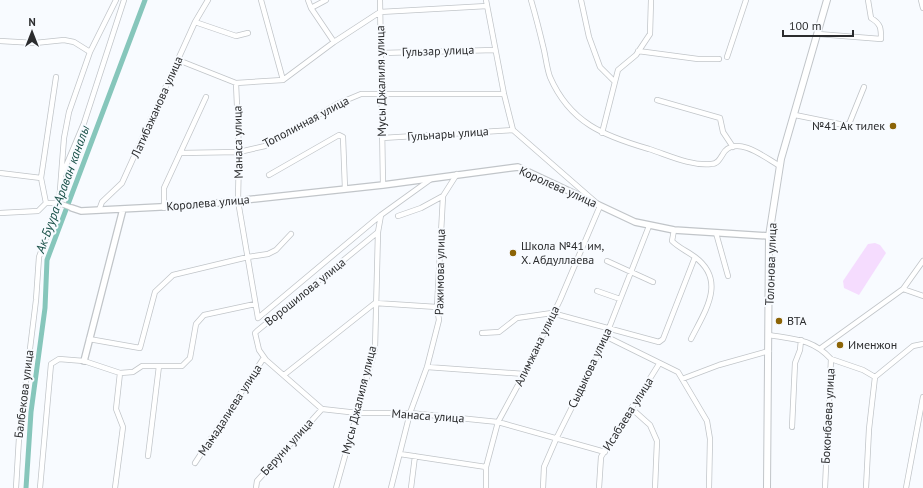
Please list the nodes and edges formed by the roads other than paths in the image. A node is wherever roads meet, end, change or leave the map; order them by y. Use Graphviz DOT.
graph roads {
  1 [pos="116,0"];
  2 [pos="124,0"];
  3 [pos="208,0"];
  4 [pos="261,0"];
  5 [pos="308,0"];
  6 [pos="326,0"];
  7 [pos="380,0"];
  8 [pos="486,0"];
  9 [pos="531,0"];
  10 [pos="581,0"];
  11 [pos="651,0"];
  12 [pos="746,0"];
  13 [pos="827,0"];
  14 [pos="868,0"];
  15 [pos="921,0"];
  16 [pos="487,6"];
  17 [pos="311,8"];
  18 [pos="923,8"];
  19 [pos="380,12"];
  20 [pos="195,22"];
  21 [pos="248,33"];
  22 [pos="818,34"];
  23 [pos="0,42"];
  24 [pos="334,42"];
  25 [pos="495,50"];
  26 [pos="638,50"];
  27 [pos="90,52"];
  28 [pos="381,53"];
  29 [pos="727,57"];
  30 [pos="178,60"];
  31 [pos="718,60"];
  32 [pos="56,77"];
  33 [pos="283,80"];
  34 [pos="614,81"];
  35 [pos="236,83"];
  36 [pos="864,87"];
  37 [pos="504,94"];
  38 [pos="382,95"];
  39 [pos="206,97"];
  40 [pos="657,100"];
  41 [pos="795,115"];
  42 [pos="513,130"];
  43 [pos="602,133"];
  44 [pos="382,138"];
  45 [pos="733,147"];
  46 [pos="239,152"];
  47 [pos="180,154"];
  48 [pos="780,166"];
  49 [pos="0,173"];
  50 [pos="457,174"];
  51 [pos="269,175"];
  52 [pos="61,176"];
  53 [pos="41,178"];
  54 [pos="431,179"];
  55 [pos="383,185"];
  56 [pos="345,189"];
  57 [pos="443,196"];
  58 [pos="238,201"];
  59 [pos="46,203"];
  60 [pos="61,204"];
  61 [pos="600,206"];
  62 [pos="72,208"];
  63 [pos="164,208"];
  64 [pos="123,209"];
  65 [pos="99,210"];
  66 [pos="0,213"];
  67 [pos="380,215"];
  68 [pos="398,216"];
  69 [pos="649,226"];
  70 [pos="674,230"];
  71 [pos="378,232"];
  72 [pos="716,233"];
  73 [pos="291,234"];
  74 [pos="769,236"];
  75 [pos="248,257"];
  76 [pos="695,257"];
  77 [pos="606,261"];
  78 [pos="923,261"];
  79 [pos="631,273"];
  80 [pos="728,276"];
  81 [pos="653,282"];
  82 [pos="903,289"];
  83 [pos="597,290"];
  84 [pos="923,296"];
  85 [pos="620,299"];
  86 [pos="376,303"];
  87 [pos="255,304"];
  88 [pos="437,307"];
  89 [pos="552,313"];
  90 [pos="258,318"];
  91 [pos="609,328"];
  92 [pos="482,333"];
  93 [pos="769,334"];
  94 [pos="607,337"];
  95 [pos="89,339"];
  96 [pos="691,339"];
  97 [pos="801,340"];
  98 [pos="923,344"];
  99 [pos="821,348"];
  100 [pos="769,351"];
  101 [pos="831,359"];
  102 [pos="266,360"];
  103 [pos="84,361"];
  104 [pos="659,364"];
  105 [pos="159,366"];
  106 [pos="427,367"];
  107 [pos="120,372"];
  108 [pos="524,374"];
  109 [pos="284,375"];
  110 [pos="875,377"];
  111 [pos="682,379"];
  112 [pos="923,398"];
  113 [pos="631,408"];
  114 [pos="322,409"];
  115 [pos="358,413"];
  116 [pos="410,414"];
  117 [pos="498,422"];
  118 [pos="792,426"];
  119 [pos="557,437"];
  120 [pos="605,452"];
  121 [pos="400,454"];
  122 [pos="148,456"];
  123 [pos="415,456"];
  124 [pos="195,463"];
  125 [pos="486,467"];
  126 [pos="16,488"];
  127 [pos="40,488"];
  128 [pos="115,488"];
  129 [pos="256,488"];
  130 [pos="336,488"];
  131 [pos="391,488"];
  132 [pos="411,488"];
  133 [pos="486,488"];
  134 [pos="543,488"];
  135 [pos="599,488"];
  136 [pos="655,488"];
  137 [pos="709,488"];
  138 [pos="767,488"];
  139 [pos="825,488"];
  140 [pos="866,488"];
  141 [pos="906,488"];
  1 -- 27 [label="street, Балбекова улица"];
  2 -- 52 [label="street"];
  3 -- 20 [label="street, Латибажанова улица"];
  4 -- 33 [label="street"];
  5 -- 17 [label="street"];
  6 -- 17 [label="street"];
  7 -- 19 [label="street, Мусы Джалиля улица"];
  8 -- 16 [label="street"];
  9 -- 43 [label="street"];
  10 -- 34 [label="street"];
  11 -- 26 [label="street"];
  12 -- 29 [label="street"];
  13 -- 22 [label="main road, Толонова улица"];
  14 -- 22 [label="street"];
  15 -- 18 [label="street"];
  16 -- 19 [label="street"];
  16 -- 25 [label="street"];
  17 -- 24 [label="street"];
  19 -- 24 [label="street"];
  19 -- 28 [label="street, Мусы Джалиля улица"];
  20 -- 21 [label="street"];
  20 -- 30 [label="street, Латибажанова улица"];
  22 -- 41 [label="main road, Толонова улица"];
  23 -- 27 [label="street"];
  24 -- 33 [label="street"];
  25 -- 28 [label="street, Гульзар улица"];
  25 -- 37 [label="street"];
  26 -- 31 [label="street"];
  26 -- 34 [label="street"];
  27 -- 52 [label="street, Балбекова улица"];
  28 -- 38 [label="street, Мусы Джалиля улица"];
  30 -- 35 [label="street"];
  30 -- 65 [label="street, Латибажанова улица"];
  32 -- 53 [label="street"];
  33 -- 35 [label="street"];
  34 -- 43 [label="street"];
  35 -- 46 [label="street, Манаса улица"];
  36 -- 41 [label="street"];
  37 -- 38 [label="street, Тополинная улица"];
  37 -- 42 [label="street"];
  38 -- 44 [label="street, Мусы Джалиля улица"];
  38 -- 46 [label="street, Тополинная улица"];
  39 -- 47 [label="street"];
  40 -- 45 [label="street"];
  41 -- 48 [label="main road, Толонова улица"];
  42 -- 44 [label="street, Гульнары улица"];
  42 -- 61 [label="street"];
  43 -- 45 [label="street"];
  44 -- 55 [label="street, Мусы Джалиля улица"];
  45 -- 48 [label="street"];
  46 -- 47 [label="street, Тополинная улица"];
  46 -- 58 [label="street, Манаса улица"];
  47 -- 63 [label="street"];
  48 -- 74 [label="main road, Толонова улица"];
  49 -- 53 [label="street"];
  50 -- 54 [label="street, Королева улица"];
  50 -- 57 [label="street, Ражимова улица"];
  50 -- 61 [label="street, Королева улица"];
  51 -- 56 [label="street"];
  52 -- 60 [label="street, Балбекова улица"];
  53 -- 59 [label="street"];
  54 -- 55 [label="street, Королева улица"];
  54 -- 67 [label="street, Ворошилова улица"];
  55 -- 56 [label="street, Королева улица"];
  56 -- 58 [label="street, Королева улица"];
  57 -- 68 [label="street"];
  57 -- 88 [label="street, Ражимова улица"];
  58 -- 63 [label="street, Королева улица"];
  58 -- 75 [label="street, Манаса улица"];
  59 -- 60 [label="street"];
  59 -- 66 [label="street"];
  60 -- 62 [label="street"];
  60 -- 126 [label="street, Балбекова улица"];
  61 -- 69 [label="street, Королева улица"];
  61 -- 89 [label="street, Алимжана улица"];
  62 -- 65 [label="street, Королева улица"];
  63 -- 64 [label="street, Королева улица"];
  64 -- 65 [label="street, Королева улица"];
  64 -- 95 [label="street"];
  67 -- 71 [label="street, Мусы Джалиля улица"];
  67 -- 90 [label="street, Ворошилова улица"];
  69 -- 70 [label="street, Королева улица"];
  69 -- 79 [label="street, Сыдыкова улица"];
  70 -- 72 [label="street, Королева улица"];
  70 -- 76 [label="street"];
  71 -- 86 [label="street, Мусы Джалиля улица"];
  71 -- 102 [label="street, Ворошилова улица"];
  72 -- 74 [label="street, Королева улица"];
  72 -- 80 [label="street"];
  73 -- 75 [label="street"];
  74 -- 93 [label="main road, Толонова улица"];
  75 -- 87 [label="street, Манаса улица"];
  75 -- 95 [label="street"];
  76 -- 91 [label="street"];
  76 -- 96 [label="street"];
  77 -- 79 [label="street"];
  78 -- 82 [label="street"];
  79 -- 81 [label="street"];
  79 -- 85 [label="street, Сыдыкова улица"];
  82 -- 84 [label="street"];
  82 -- 99 [label="street"];
  83 -- 85 [label="street"];
  85 -- 91 [label="street, Сыдыкова улица"];
  86 -- 88 [label="street"];
  86 -- 109 [label="street"];
  86 -- 115 [label="street, Мусы Джалиля улица"];
  87 -- 90 [label="street, Манаса улица"];
  87 -- 105 [label="street, Ворошилова улица"];
  88 -- 106 [label="street, Ражимова улица"];
  89 -- 91 [label="street"];
  89 -- 92 [label="street"];
  89 -- 108 [label="street, Алимжана улица"];
  91 -- 94 [label="street, Сыдыкова улица"];
  93 -- 97 [label="street"];
  93 -- 100 [label="main road, Толонова улица"];
  94 -- 104 [label="street"];
  94 -- 119 [label="street, Сыдыкова улица"];
  95 -- 103 [label="street"];
  97 -- 99 [label="street"];
  97 -- 118 [label="street"];
  98 -- 110 [label="street"];
  99 -- 101 [label="street, Боконбаева улица"];
  100 -- 111 [label="street"];
  100 -- 138 [label="main road, Толонова улица"];
  101 -- 110 [label="street"];
  101 -- 139 [label="street, Боконбаева улица"];
  102 -- 109 [label="street"];
  102 -- 124 [label="street, Мамадалиева улица"];
  103 -- 107 [label="street, Ворошилова улица"];
  103 -- 127 [label="street, Ворошилова улица"];
  104 -- 111 [label="street"];
  104 -- 113 [label="street, Исабаева улица"];
  105 -- 107 [label="street, Ворошилова улица"];
  105 -- 122 [label="street"];
  106 -- 108 [label="street"];
  106 -- 116 [label="street, Ражимова улица"];
  107 -- 128 [label="street"];
  108 -- 117 [label="street, Алимжана улица"];
  109 -- 114 [label="street"];
  110 -- 140 [label="street"];
  111 -- 137 [label="street"];
  112 -- 141 [label="street"];
  113 -- 120 [label="street, Исабаева улица"];
  113 -- 136 [label="street"];
  114 -- 115 [label="street, Манаса улица"];
  114 -- 129 [label="street, Беруни улица"];
  115 -- 116 [label="street, Манаса улица"];
  115 -- 130 [label="street, Мусы Джалиля улица"];
  116 -- 117 [label="street, Манаса улица"];
  116 -- 121 [label="street, Ражимова улица"];
  117 -- 119 [label="street, Манаса улица"];
  117 -- 125 [label="street, Алимжана улица"];
  119 -- 120 [label="street, Манаса улица"];
  119 -- 134 [label="street, Сыдыкова улица"];
  120 -- 135 [label="street, Исабаева улица"];
  121 -- 123 [label="street"];
  121 -- 131 [label="street, Ражимова улица"];
  123 -- 125 [label="street"];
  123 -- 132 [label="street"];
  125 -- 133 [label="street, Алимжана улица"];
}
